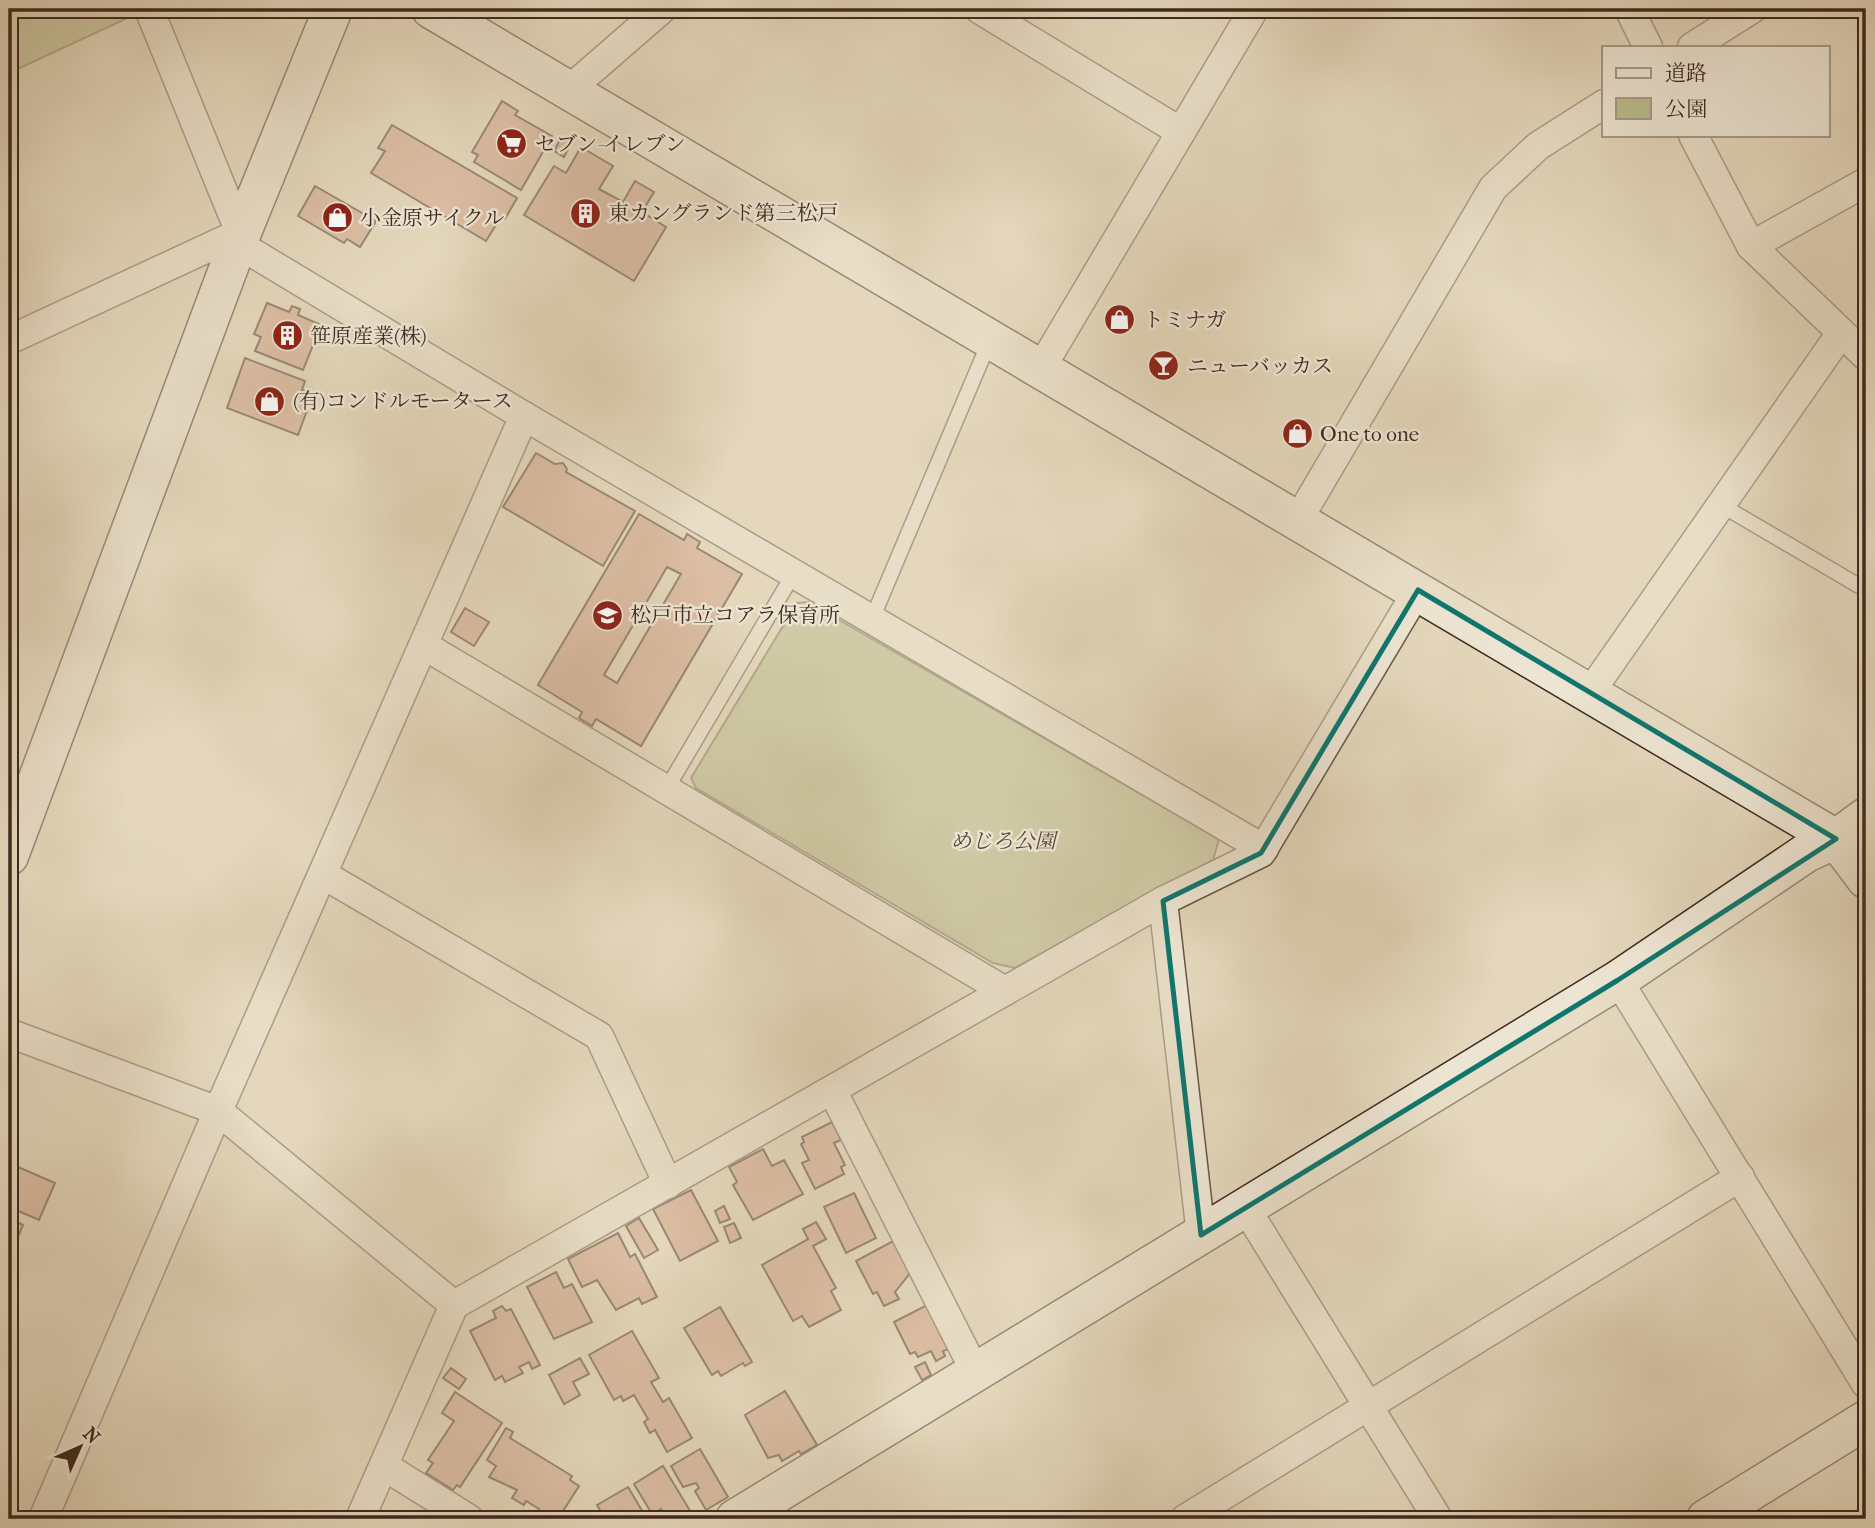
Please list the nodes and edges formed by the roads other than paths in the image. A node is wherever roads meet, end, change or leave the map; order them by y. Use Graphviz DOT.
graph roads {
  1 [pos="149,9"];
  2 [pos="333,9"];
  3 [pos="431,9"];
  4 [pos="662,9"];
  5 [pos="979,9"];
  6 [pos="1254,9"];
  7 [pos="1629,9"];
  8 [pos="1752,9"];
  9 [pos="1009,16"];
  10 [pos="1648,46"];
  11 [pos="1694,46"];
  12 [pos="570,89"];
  13 [pos="1602,105"];
  14 [pos="1181,132"];
  15 [pos="1693,136"];
  16 [pos="1866,183"];
  17 [pos="240,237"];
  18 [pos="1751,246"];
  19 [pos="1841,333"];
  20 [pos="990,338"];
  21 [pos="9,340"];
  22 [pos="1866,356"];
  23 [pos="1041,368"];
  24 [pos="524,416"];
  25 [pos="1721,505"];
  26 [pos="1298,520"];
  27 [pos="794,573"];
  28 [pos="1418,590"];
  29 [pos="1866,590"];
  30 [pos="872,619"];
  31 [pos="425,646"];
  32 [pos="1591,691"];
  33 [pos="666,790"];
  34 [pos="1866,817"];
  35 [pos="1836,839"];
  36 [pos="1264,849"];
  37 [pos="9,856"];
  38 [pos="324,875"];
  39 [pos="1866,879"];
  40 [pos="1163,901"];
  41 [pos="1618,980"];
  42 [pos="1004,991"];
  43 [pos="9,1033"];
  44 [pos="832,1090"];
  45 [pos="218,1111"];
  46 [pos="1740,1178"];
  47 [pos="668,1184"];
  48 [pos="1245,1207"];
  49 [pos="1201,1235"];
  50 [pos="454,1305"];
  51 [pos="976,1373"];
  52 [pos="1866,1384"];
  53 [pos="1368,1406"];
  54 [pos="1866,1420"];
  55 [pos="384,1466"];
  56 [pos="43,1519"];
  57 [pos="360,1519"];
  58 [pos="469,1519"];
  59 [pos="735,1519"];
  60 [pos="1185,1519"];
  61 [pos="1438,1519"];
  62 [pos="1706,1519"];
  1 -- 17 [label="street"];
  2 -- 17 [label="street"];
  3 -- 12 [label="street"];
  4 -- 12 [label="street"];
  5 -- 9 [label="street"];
  6 -- 14 [label="street"];
  7 -- 10 [label="street"];
  8 -- 11 [label="street"];
  9 -- 14 [label="street"];
  12 -- 20 [label="street"];
  13 -- 26 [label="street"];
  14 -- 23 [label="street"];
  15 -- 18 [label="street"];
  16 -- 18 [label="street"];
  17 -- 21 [label="street"];
  17 -- 24 [label="street"];
  17 -- 37 [label="street"];
  18 -- 19 [label="street"];
  19 -- 22 [label="street"];
  19 -- 25 [label="street"];
  20 -- 23 [label="street"];
  20 -- 30 [label="lane"];
  23 -- 26 [label="street"];
  24 -- 27 [label="street"];
  24 -- 31 [label="street"];
  25 -- 29 [label="lane"];
  25 -- 32 [label="street"];
  26 -- 28 [label="street"];
  27 -- 30 [label="street"];
  27 -- 33 [label="lane"];
  28 -- 32 [label="street"];
  28 -- 36 [label="street"];
  30 -- 36 [label="street"];
  31 -- 33 [label="street"];
  31 -- 38 [label="street"];
  32 -- 35 [label="street"];
  33 -- 42 [label="street"];
  34 -- 35 [label="street"];
  35 -- 39 [label="street"];
  35 -- 41 [label="street"];
  36 -- 40 [label="street"];
  38 -- 45 [label="street"];
  38 -- 47 [label="street"];
  40 -- 42 [label="street"];
  40 -- 49 [label="street"];
  41 -- 46 [label="street"];
  41 -- 48 [label="street"];
  42 -- 44 [label="street"];
  43 -- 45 [label="street"];
  44 -- 47 [label="street"];
  44 -- 51 [label="street"];
  45 -- 50 [label="street"];
  45 -- 56 [label="street"];
  46 -- 52 [label="street"];
  46 -- 53 [label="street"];
  47 -- 50 [label="street"];
  48 -- 49 [label="street"];
  48 -- 53 [label="street"];
  49 -- 51 [label="street"];
  50 -- 55 [label="street"];
  51 -- 59 [label="street"];
  53 -- 60 [label="street"];
  53 -- 61 [label="street"];
  54 -- 62 [label="street"];
  55 -- 57 [label="street"];
  55 -- 58 [label="street"];
}
